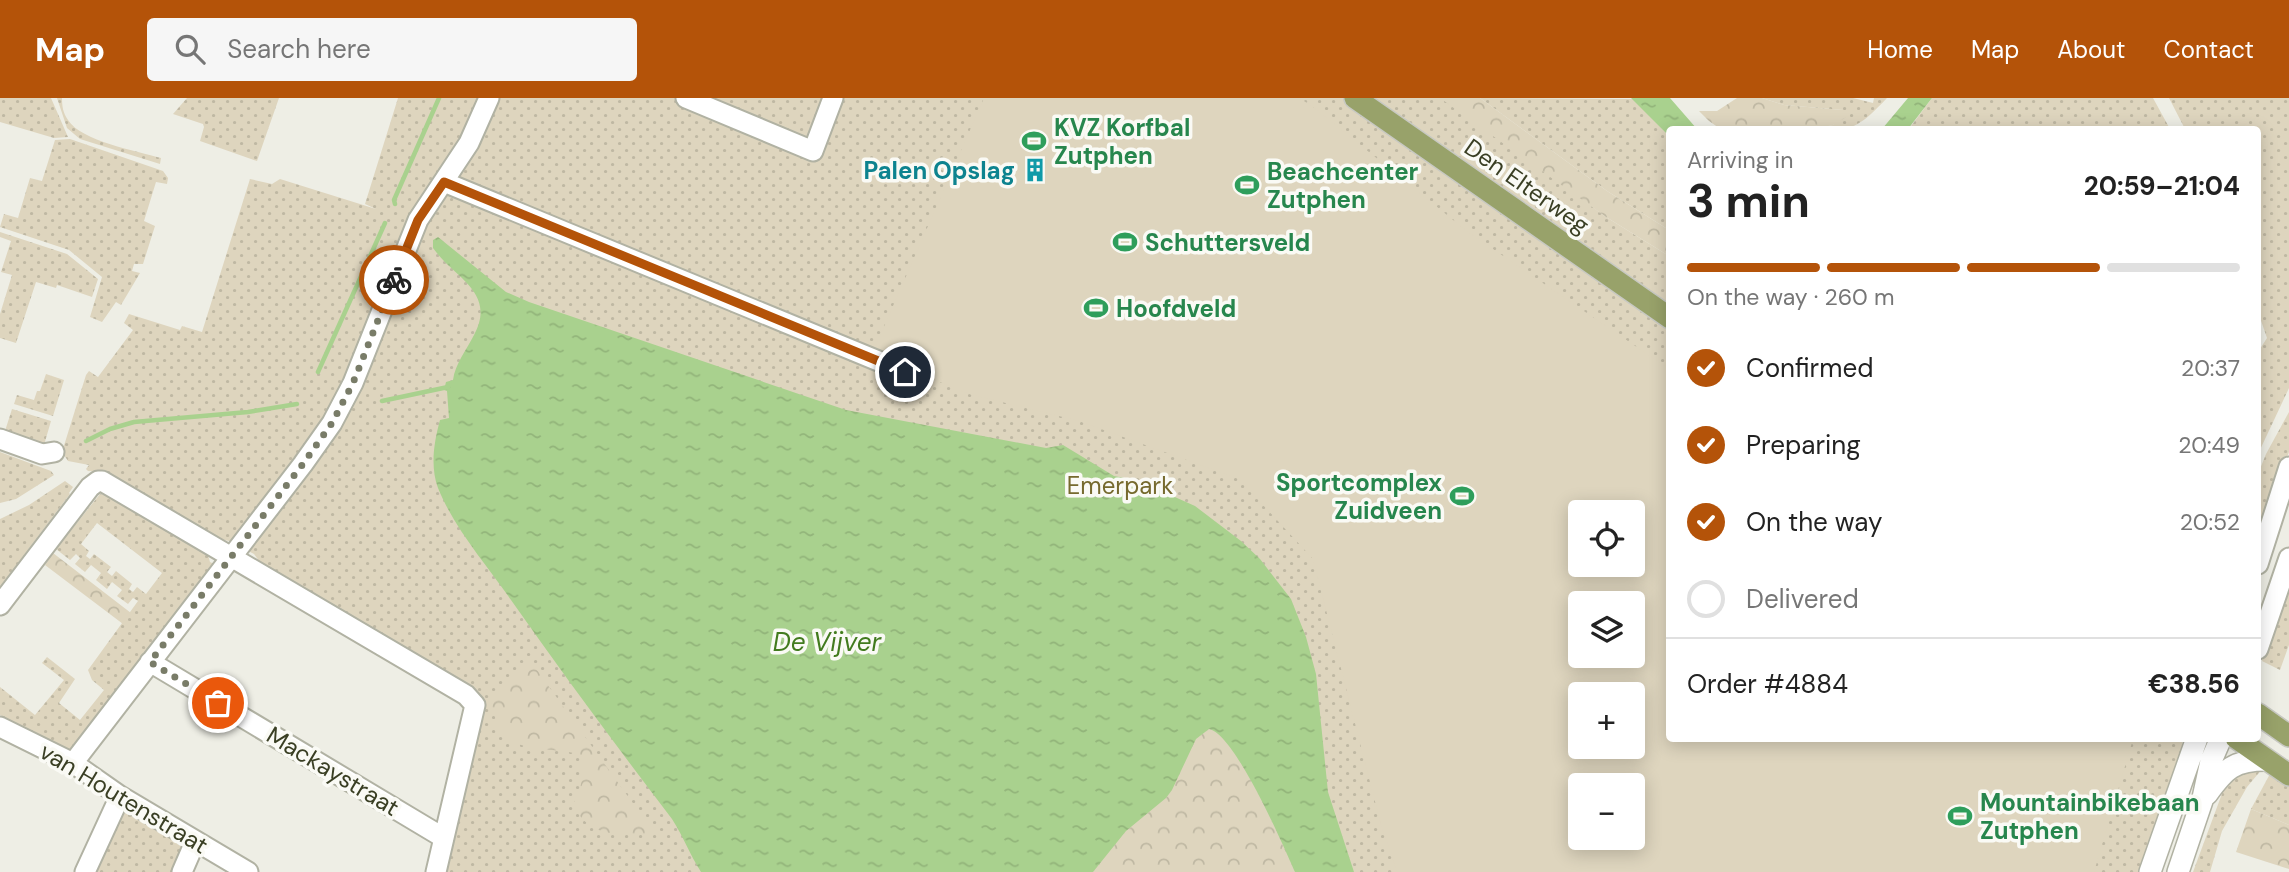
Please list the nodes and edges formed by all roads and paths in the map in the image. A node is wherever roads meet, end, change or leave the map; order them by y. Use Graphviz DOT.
graph roads {
  1 [pos="488,98"];
  2 [pos="686,98"];
  3 [pos="834,98"];
  4 [pos="1355,98"];
  5 [pos="444,182"];
  6 [pos="1666,315"];
  7 [pos="922,379"];
  8 [pos="0,439"];
  9 [pos="54,452"];
  10 [pos="2289,467"];
  11 [pos="2261,555"];
  12 [pos="232,556"];
  13 [pos="2289,558"];
  14 [pos="0,604"];
  15 [pos="2261,640"];
  16 [pos="150,662"];
  17 [pos="2261,716"];
  18 [pos="0,727"];
  19 [pos="2289,736"];
  20 [pos="2196,742"];
  21 [pos="2219,742"];
  22 [pos="2241,742"];
  23 [pos="2266,760"];
  24 [pos="73,763"];
  25 [pos="2289,775"];
  26 [pos="120,796"];
  27 [pos="2203,798"];
  28 [pos="444,838"];
  29 [pos="195,842"];
  30 [pos="85,872"];
  31 [pos="182,872"];
  32 [pos="248,872"];
  33 [pos="436,872"];
  34 [pos="2150,872"];
  35 [pos="2178,872"];
  1 -- 5 [label="street"];
  2 -- 3 [label="street"];
  4 -- 6 [label="main road, Den Elterweg"];
  5 -- 7 [label="street"];
  5 -- 12 [label="street"];
  8 -- 9 [label="street"];
  10 -- 11 [label="street"];
  12 -- 14 [label="street"];
  12 -- 16 [label="street"];
  12 -- 28 [label="street"];
  13 -- 15 [label="street"];
  16 -- 24 [label="street"];
  16 -- 28 [label="street, Mackaystraat"];
  17 -- 19 [label="main road"];
  18 -- 24 [label="street, van Houtenstraat"];
  20 -- 34 [label="street"];
  21 -- 27 [label="street"];
  22 -- 23 [label="main road"];
  23 -- 25 [label="main road"];
  23 -- 27 [label="street"];
  24 -- 26 [label="street, van Houtenstraat"];
  26 -- 29 [label="street, van Houtenstraat"];
  26 -- 30 [label="street"];
  27 -- 35 [label="street"];
  28 -- 33 [label="street"];
  29 -- 31 [label="street"];
  29 -- 32 [label="street, van Houtenstraat"];
}
